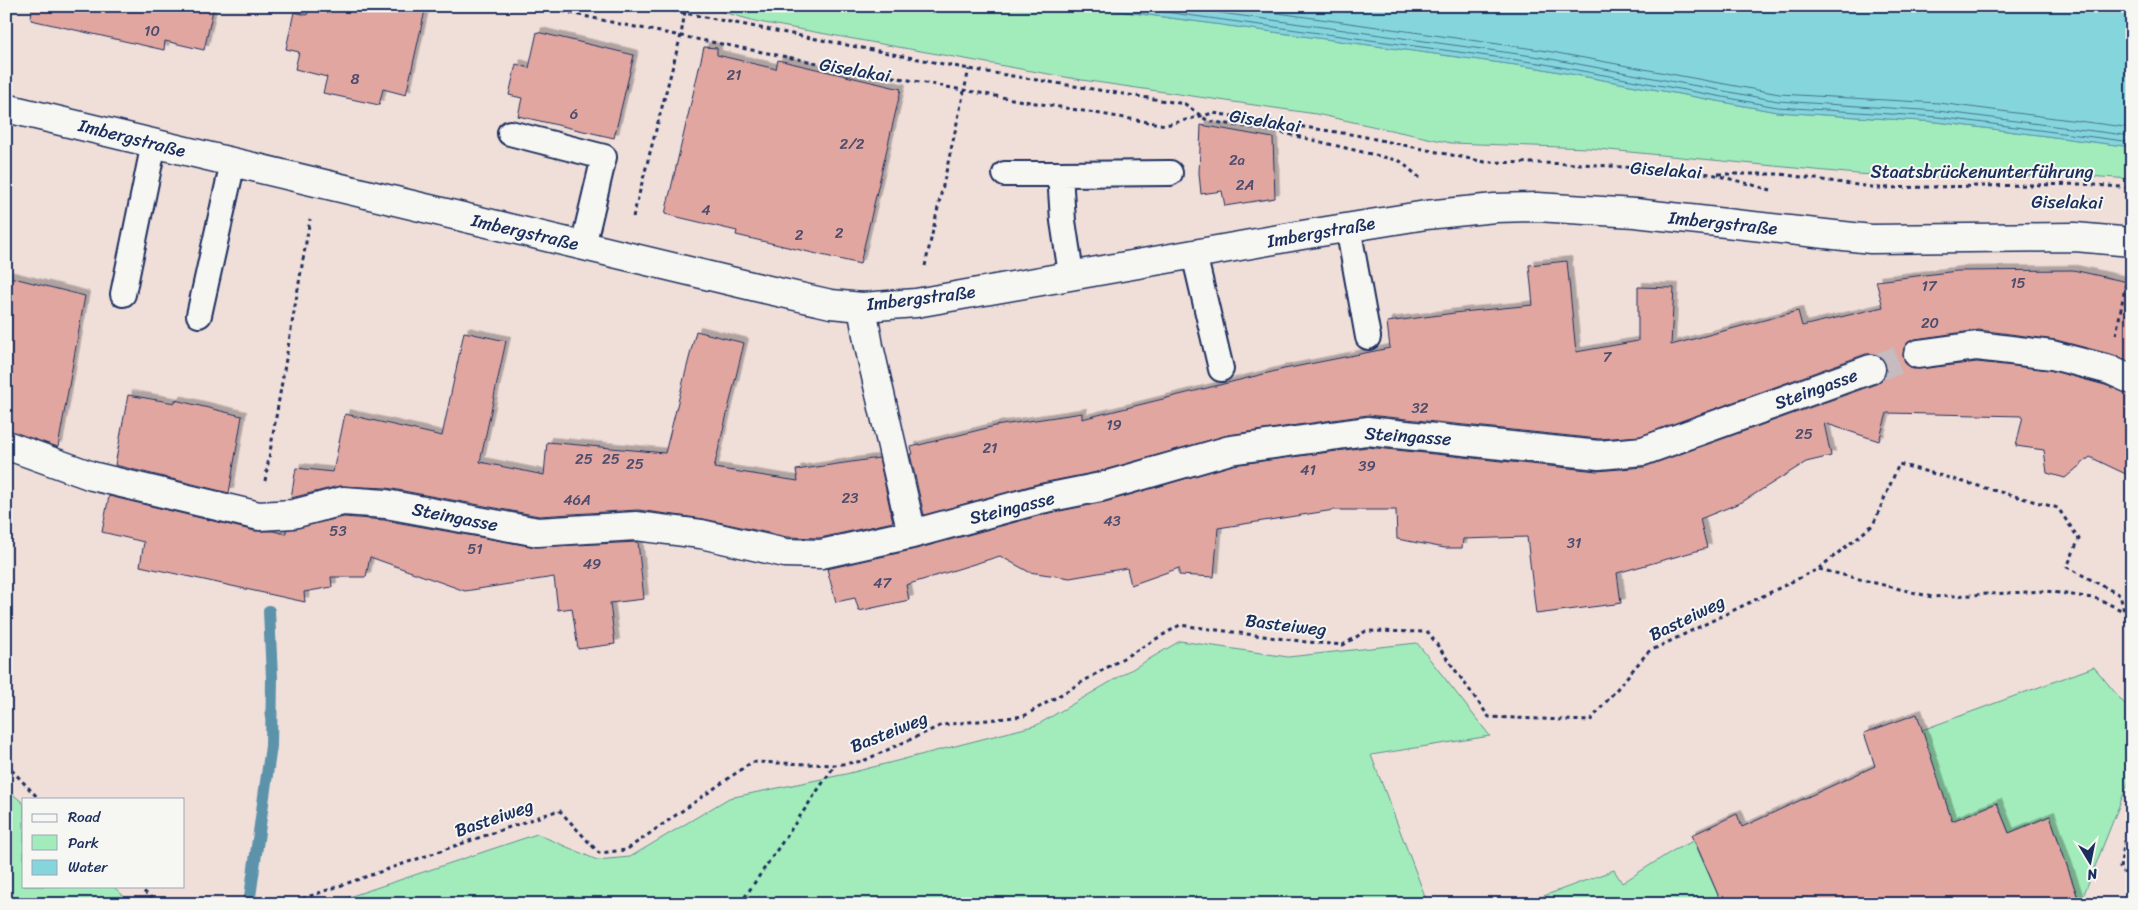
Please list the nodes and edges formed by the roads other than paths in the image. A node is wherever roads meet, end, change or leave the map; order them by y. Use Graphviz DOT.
graph roads {
  1 [pos="6,108"];
  2 [pos="510,133"];
  3 [pos="154,143"];
  4 [pos="234,162"];
  5 [pos="1170,173"];
  6 [pos="1005,174"];
  7 [pos="1060,174"];
  8 [pos="1348,227"];
  9 [pos="1792,230"];
  10 [pos="2132,242"];
  11 [pos="583,246"];
  12 [pos="1194,254"];
  13 [pos="1071,274"];
  14 [pos="122,294"];
  15 [pos="862,307"];
  16 [pos="199,315"];
  17 [pos="1368,337"];
  18 [pos="1918,354"];
  19 [pos="1221,369"];
  20 [pos="1871,369"];
  21 [pos="2121,375"];
  22 [pos="6,444"];
  23 [pos="912,534"];
  1 -- 3 [label="street, Imbergstraße"];
  2 -- 11 [label="lane"];
  3 -- 4 [label="street, Imbergstraße"];
  3 -- 14 [label="lane"];
  4 -- 11 [label="street, Imbergstraße"];
  4 -- 16 [label="lane"];
  5 -- 7 [label="lane"];
  6 -- 7 [label="lane"];
  7 -- 13 [label="lane"];
  8 -- 9 [label="street, Imbergstraße"];
  8 -- 12 [label="street, Imbergstraße"];
  8 -- 17 [label="lane"];
  9 -- 10 [label="street, Giselakai"];
  11 -- 15 [label="street, Imbergstraße"];
  12 -- 13 [label="street, Imbergstraße"];
  12 -- 19 [label="lane"];
  13 -- 15 [label="street, Imbergstraße"];
  15 -- 23 [label="street"];
  18 -- 21 [label="street"];
  20 -- 23 [label="street, Steingasse"];
  22 -- 23 [label="street, Steingasse"];
}
